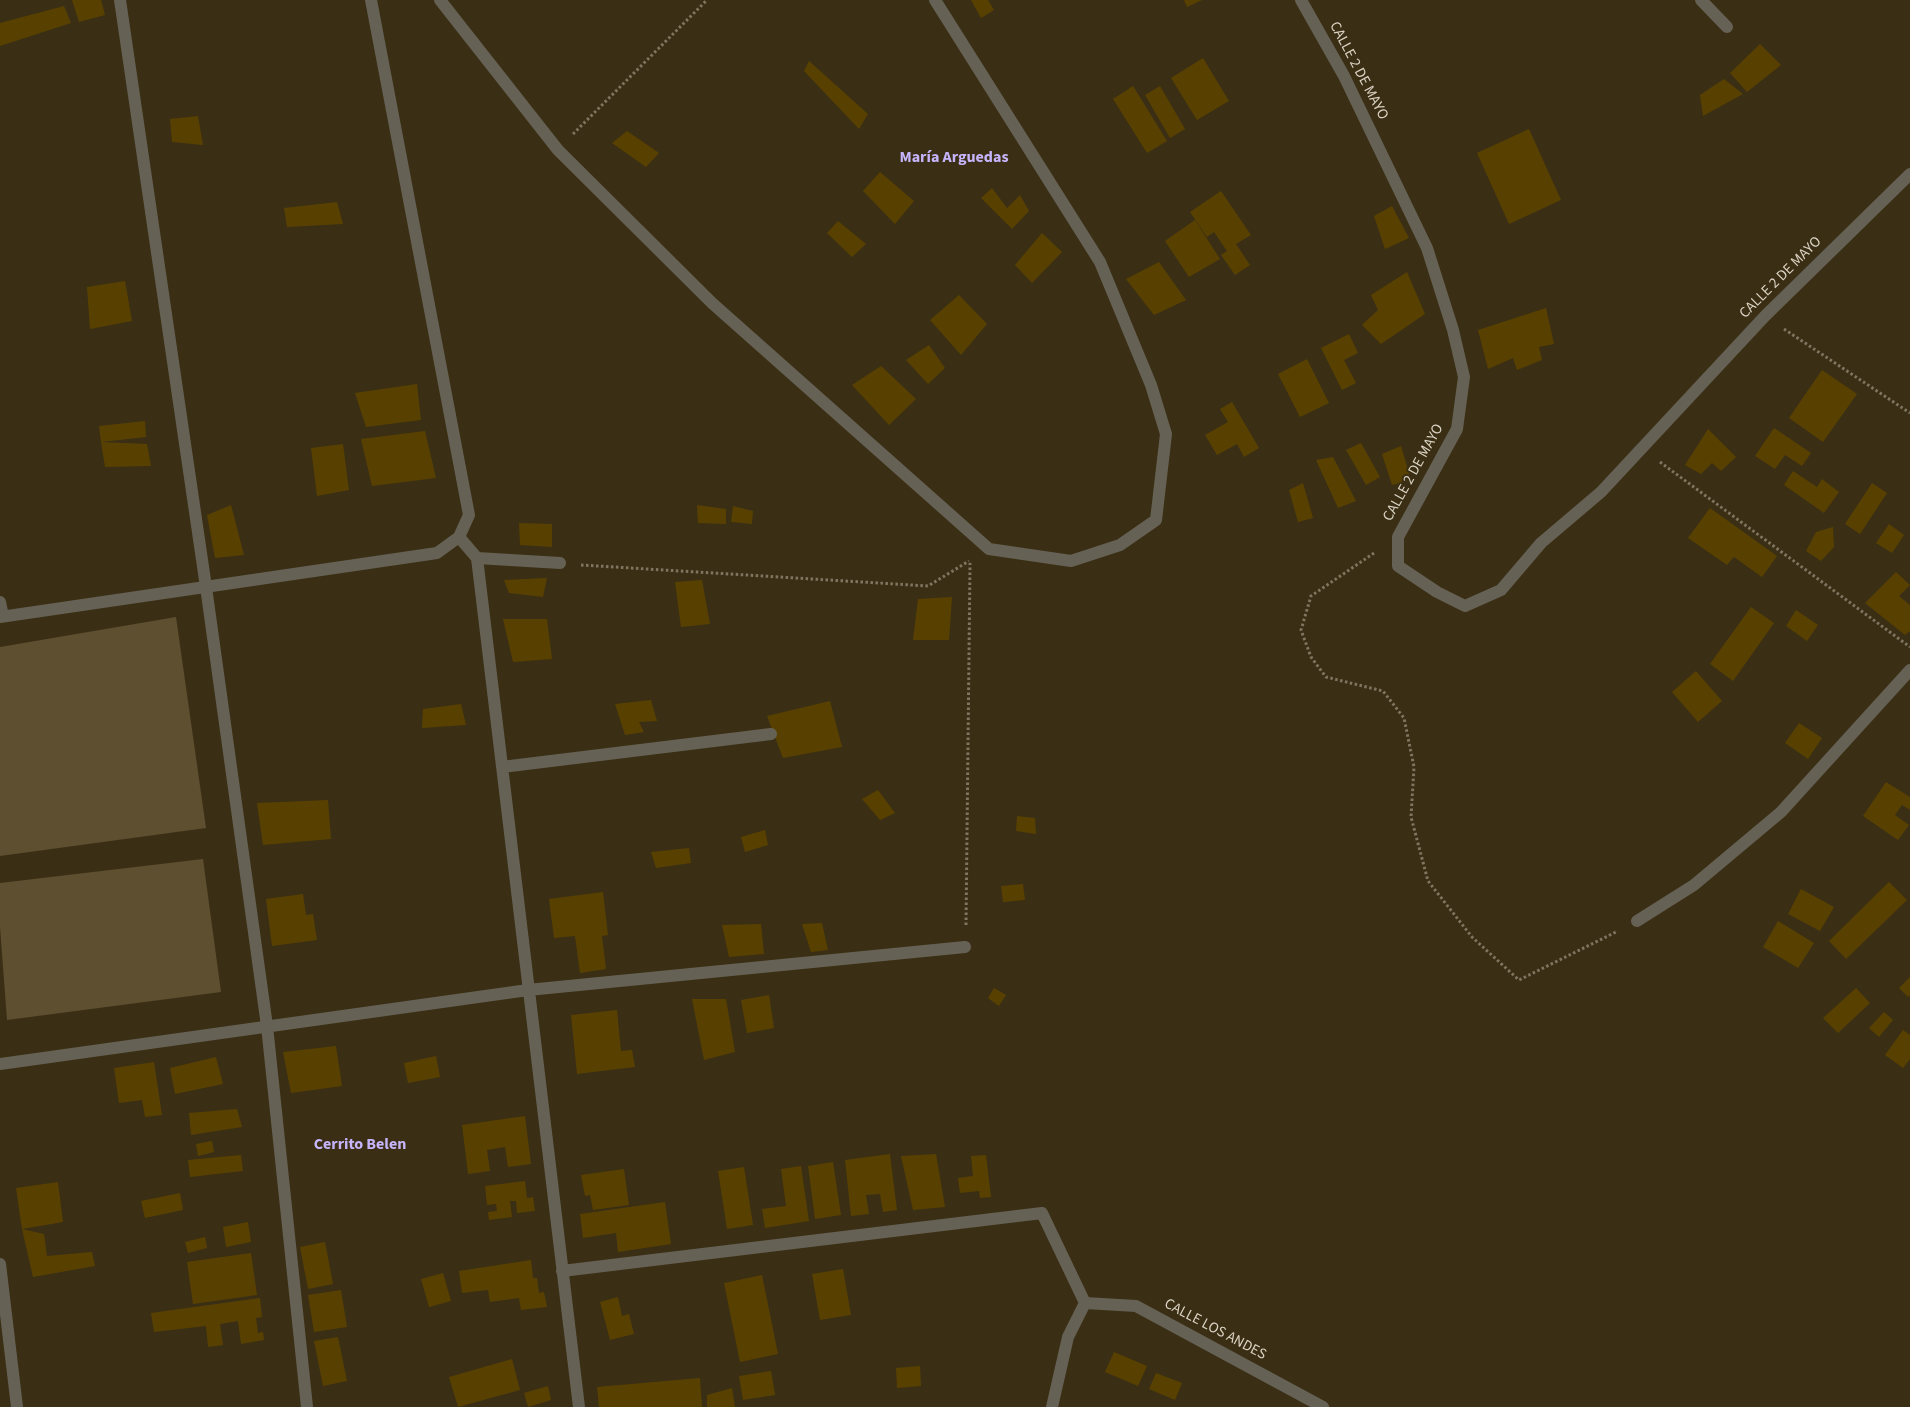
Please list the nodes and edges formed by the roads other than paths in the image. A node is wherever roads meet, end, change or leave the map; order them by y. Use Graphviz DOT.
graph roads {
  1 [pos="120,0"];
  2 [pos="372,0"];
  3 [pos="440,0"];
  4 [pos="935,0"];
  5 [pos="1301,0"];
  6 [pos="1701,0"];
  7 [pos="1727,27"];
  8 [pos="1910,174"];
  9 [pos="459,537"];
  10 [pos="477,558"];
  11 [pos="560,564"];
  12 [pos="206,587"];
  13 [pos="0,602"];
  14 [pos="2,616"];
  15 [pos="1910,670"];
  16 [pos="771,734"];
  17 [pos="502,767"];
  18 [pos="1637,921"];
  19 [pos="965,947"];
  20 [pos="528,990"];
  21 [pos="267,1026"];
  22 [pos="0,1064"];
  23 [pos="0,1264"];
  24 [pos="562,1271"];
  25 [pos="1085,1303"];
  26 [pos="17,1407"];
  27 [pos="307,1407"];
  28 [pos="579,1407"];
  29 [pos="1052,1407"];
  30 [pos="1323,1407"];
  1 -- 12 [label="street"];
  2 -- 9 [label="street"];
  3 -- 4 [label="street"];
  5 -- 8 [label="street, CALLE 2 DE MAYO"];
  6 -- 7 [label="street"];
  9 -- 10 [label="street"];
  9 -- 12 [label="street"];
  10 -- 11 [label="street"];
  10 -- 17 [label="street"];
  12 -- 14 [label="street"];
  12 -- 21 [label="street"];
  13 -- 14 [label="street"];
  15 -- 18 [label="street"];
  16 -- 17 [label="street"];
  17 -- 20 [label="street"];
  19 -- 20 [label="street"];
  20 -- 21 [label="street"];
  20 -- 24 [label="street"];
  21 -- 22 [label="street"];
  21 -- 27 [label="street"];
  23 -- 26 [label="street"];
  24 -- 25 [label="street"];
  24 -- 28 [label="street"];
  25 -- 29 [label="street"];
  25 -- 30 [label="street, CALLE LOS ANDES"];
}
